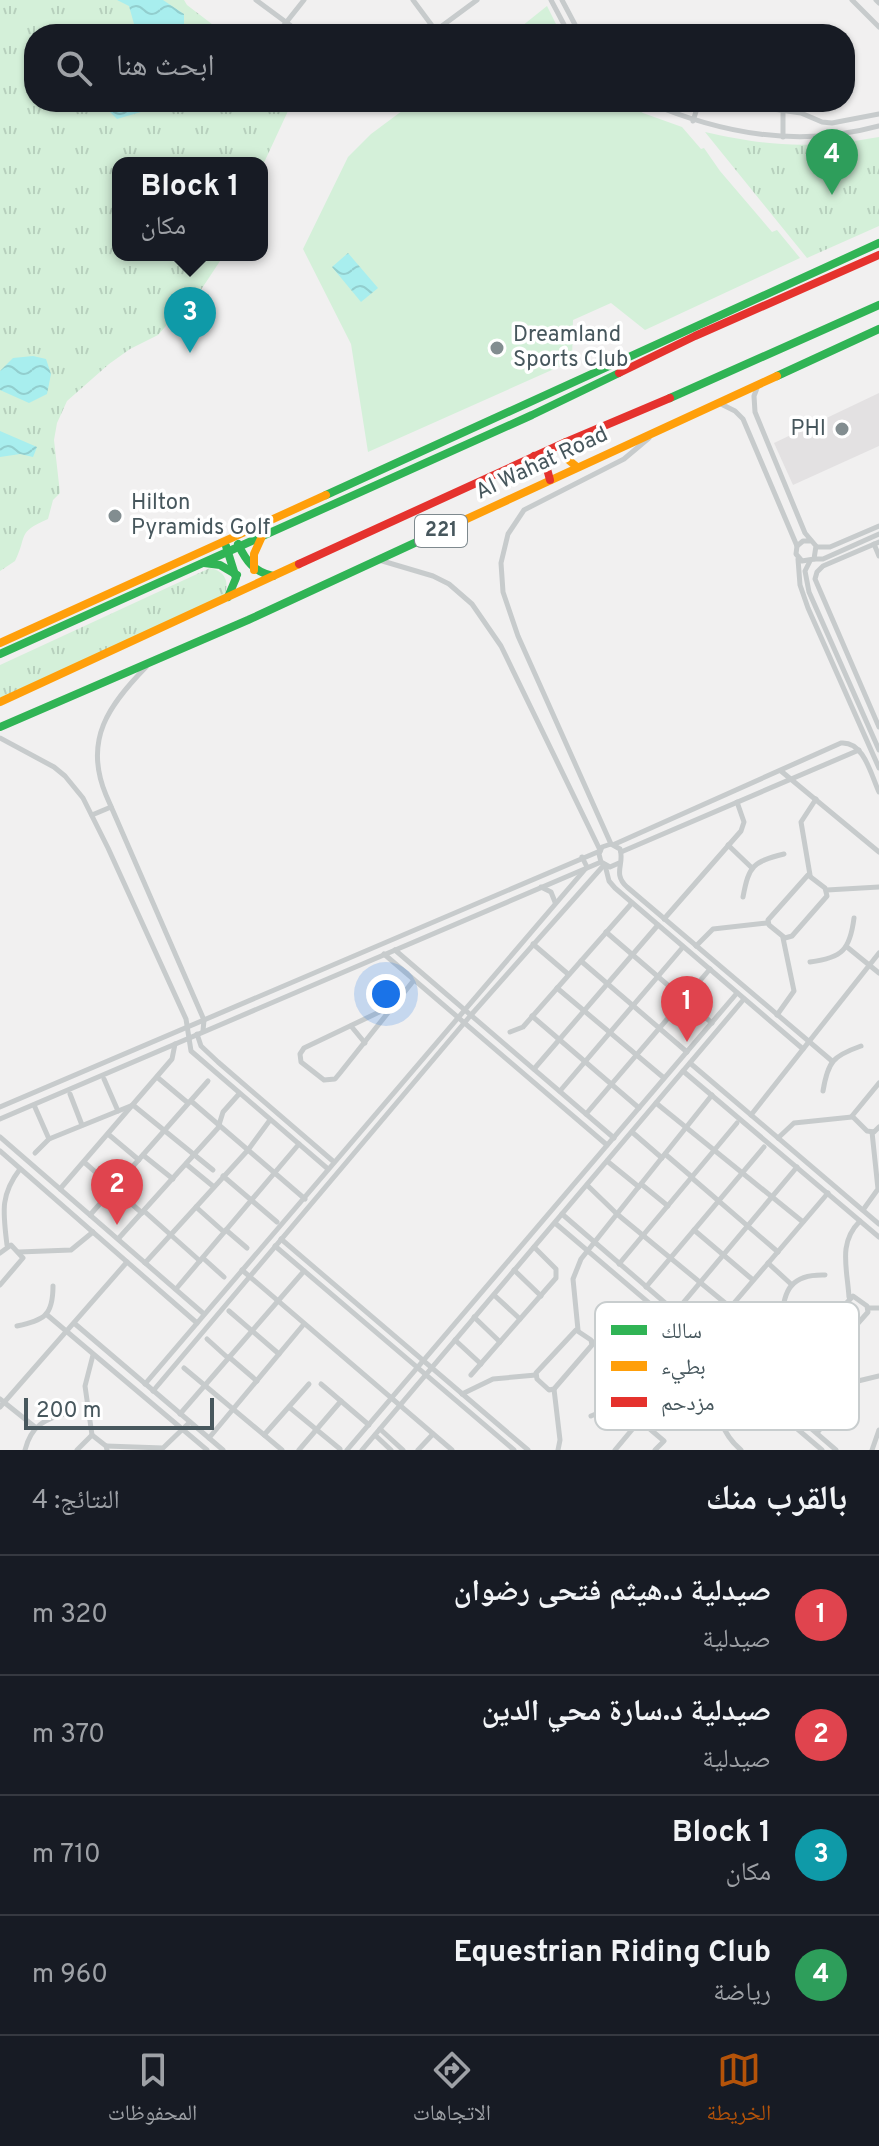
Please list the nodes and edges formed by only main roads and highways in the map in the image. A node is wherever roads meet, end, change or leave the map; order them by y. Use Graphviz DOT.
graph roads {
  1 [pos="879,243"];
  2 [pos="879,255"];
  3 [pos="879,305"];
  4 [pos="879,329"];
  5 [pos="525,403"];
  6 [pos="516,407"];
  7 [pos="532,415"];
  8 [pos="522,420"];
  9 [pos="566,442"];
  10 [pos="534,456"];
  11 [pos="577,467"];
  12 [pos="550,480"];
  13 [pos="327,493"];
  14 [pos="311,501"];
  15 [pos="332,504"];
  16 [pos="316,511"];
  17 [pos="265,533"];
  18 [pos="234,536"];
  19 [pos="224,540"];
  20 [pos="238,545"];
  21 [pos="228,550"];
  22 [pos="202,563"];
  23 [pos="254,570"];
  24 [pos="237,575"];
  25 [pos="276,576"];
  26 [pos="227,599"];
  27 [pos="0,643"];
  28 [pos="0,654"];
  29 [pos="0,702"];
  30 [pos="0,727"];
  1 -- 5 [label="main road"];
  2 -- 7 [label="main road"];
  3 -- 9 [label="main road, Al Wahat Road / 221"];
  4 -- 11 [label="main road, Al Wahat Road / 221"];
  5 -- 6 [label="main road"];
  5 -- 7 [label="main road"];
  6 -- 8 [label="main road"];
  6 -- 13 [label="main road"];
  7 -- 8 [label="main road"];
  8 -- 15 [label="main road"];
  9 -- 10 [label="main road, Al Wahat Road / 221"];
  9 -- 11 [label="main road"];
  10 -- 12 [label="main road"];
  10 -- 25 [label="main road, Al Wahat Road / 221"];
  11 -- 12 [label="main road, Al Wahat Road / 221"];
  12 -- 30 [label="main road, Al Wahat Road / 221"];
  13 -- 14 [label="main road"];
  13 -- 15 [label="main road"];
  14 -- 16 [label="main road"];
  14 -- 18 [label="main road"];
  15 -- 16 [label="main road"];
  16 -- 17 [label="main road"];
  17 -- 20 [label="main road"];
  17 -- 23 [label="main road"];
  18 -- 19 [label="main road"];
  18 -- 20 [label="main road"];
  19 -- 21 [label="main road"];
  19 -- 27 [label="main road"];
  20 -- 21 [label="main road"];
  20 -- 23 [label="main road"];
  21 -- 22 [label="main road"];
  21 -- 24 [label="main road"];
  22 -- 24 [label="main road"];
  22 -- 28 [label="main road"];
  23 -- 25 [label="main road"];
  24 -- 26 [label="main road"];
  25 -- 26 [label="main road, Al Wahat Road / 221"];
  26 -- 29 [label="main road, Al Wahat Road / 221"];
}
